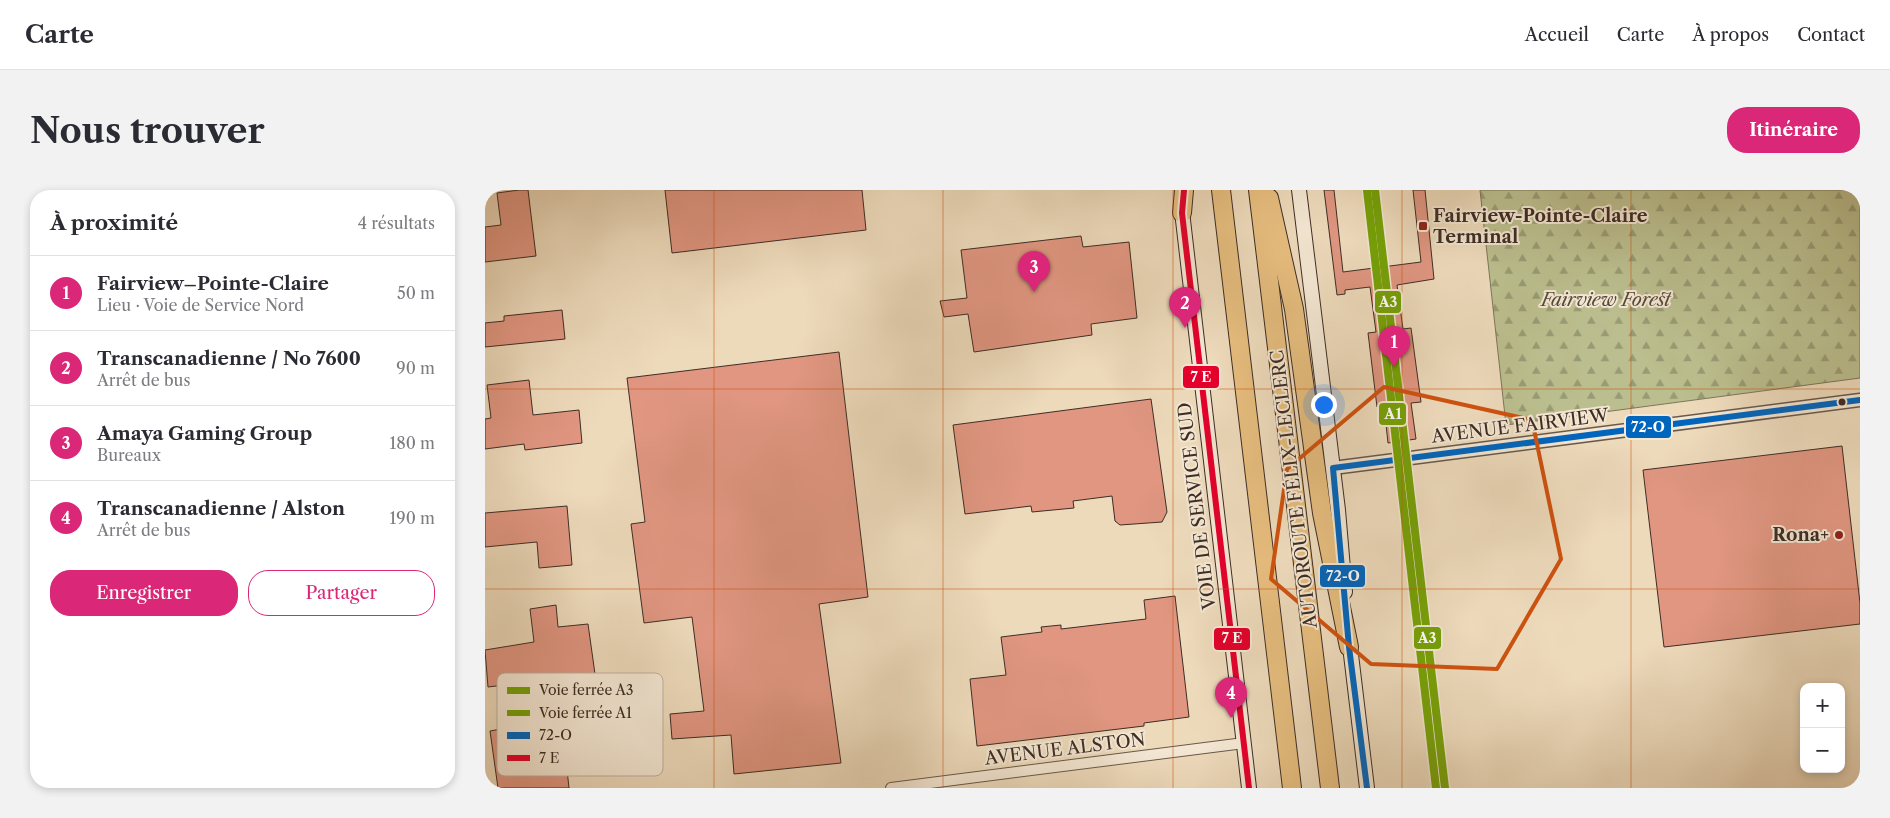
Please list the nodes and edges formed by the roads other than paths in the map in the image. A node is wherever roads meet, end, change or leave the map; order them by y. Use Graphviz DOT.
graph roads {
  1 [pos="1179,190"];
  2 [pos="1183,190"];
  3 [pos="1221,190"];
  4 [pos="1258,190"];
  5 [pos="1267,190"];
  6 [pos="1299,190"];
  7 [pos="1182,213"];
  8 [pos="1860,400"];
  9 [pos="1333,468"];
  10 [pos="1349,647"];
  11 [pos="1244,743"];
  12 [pos="891,788"];
  13 [pos="1249,788"];
  14 [pos="1292,788"];
  15 [pos="1330,788"];
  16 [pos="1367,788"];
  1 -- 7 [label="main road, VOIE DE SERVICE SUD"];
  2 -- 7 [label="highway"];
  3 -- 14 [label="highway, AUTOROUTE FÉLIX-LECLERC"];
  4 -- 15 [label="highway, AUTOROUTE FÉLIX-LECLERC"];
  5 -- 10 [label="highway"];
  6 -- 9 [label="main road"];
  7 -- 11 [label="main road, VOIE DE SERVICE SUD"];
  8 -- 9 [label="street, AVENUE FAIRVIEW"];
  9 -- 10 [label="main road"];
  10 -- 16 [label="main road"];
  11 -- 12 [label="street, AVENUE ALSTON"];
  11 -- 13 [label="main road, VOIE DE SERVICE SUD"];
}
